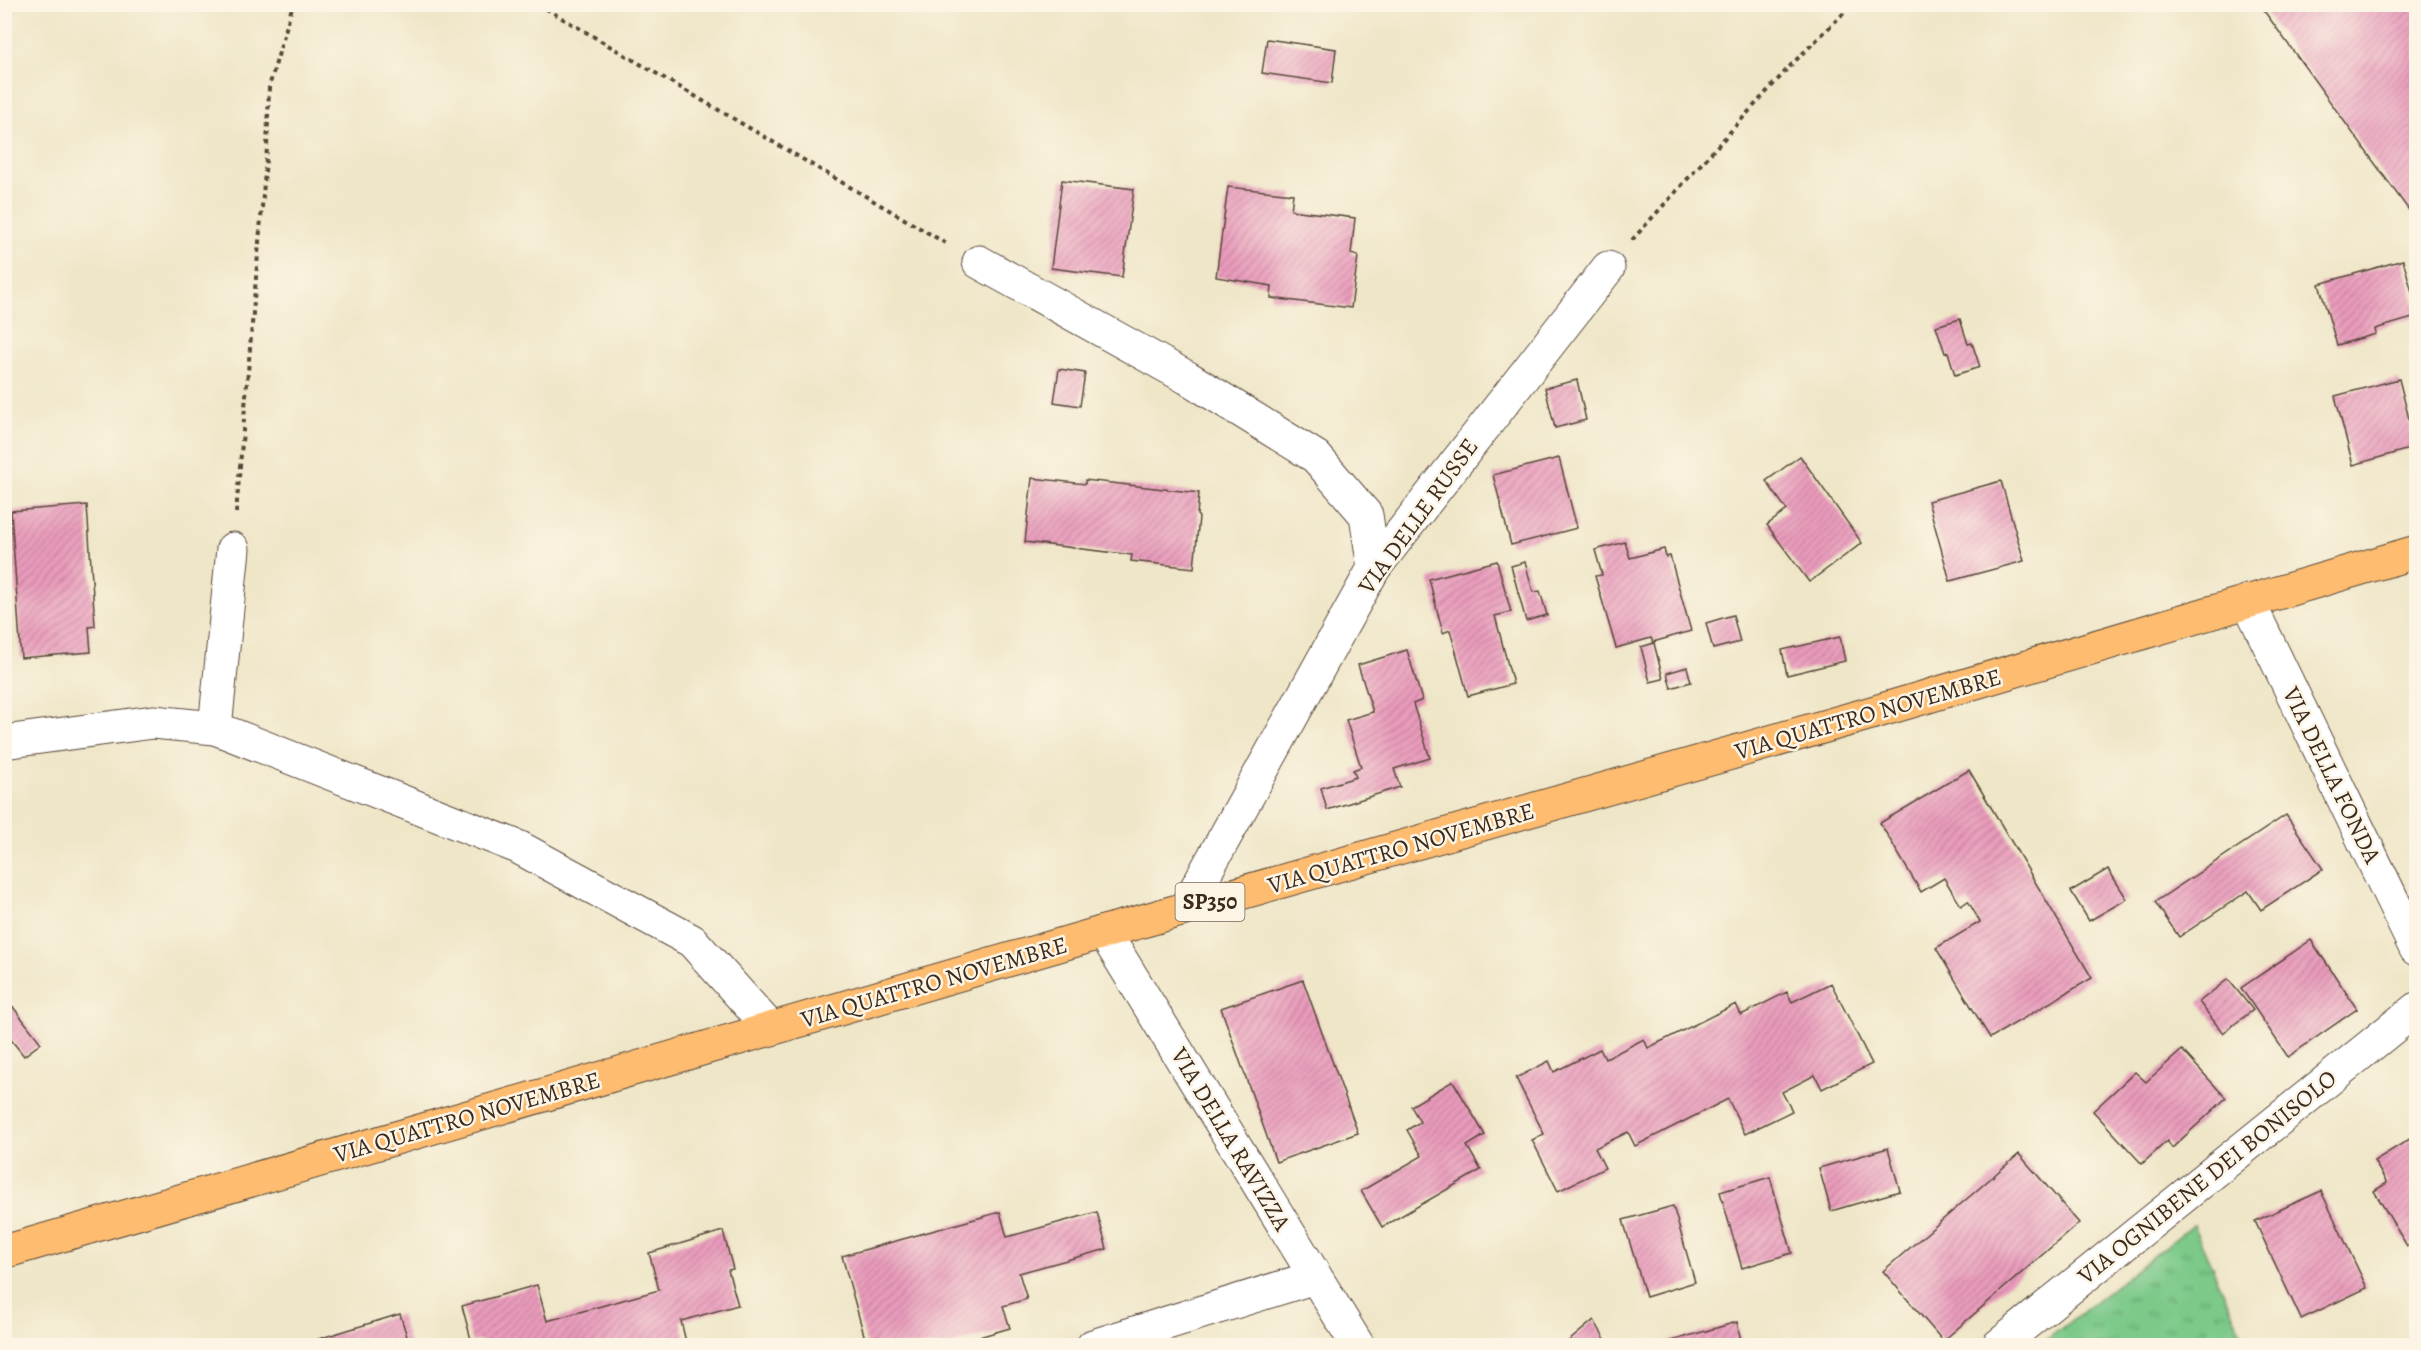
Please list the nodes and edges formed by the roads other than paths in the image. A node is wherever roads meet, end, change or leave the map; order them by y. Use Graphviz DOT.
graph roads {
  1 [pos="979,262"];
  2 [pos="1608,268"];
  3 [pos="233,549"];
  4 [pos="2416,552"];
  5 [pos="1374,568"];
  6 [pos="2248,601"];
  7 [pos="215,728"];
  8 [pos="4,742"];
  9 [pos="1185,909"];
  10 [pos="1104,932"];
  11 [pos="2416,949"];
  12 [pos="2416,1009"];
  13 [pos="771,1029"];
  14 [pos="4,1252"];
  15 [pos="1315,1277"];
  16 [pos="1093,1346"];
  17 [pos="1358,1346"];
  18 [pos="1998,1346"];
  1 -- 5 [label="street"];
  2 -- 5 [label="street, VIA DELLE RUSSE"];
  3 -- 7 [label="street"];
  4 -- 6 [label="main road, VIA QUATTRO NOVEMBRE / SP350"];
  5 -- 9 [label="street, VIA DELLE RUSSE"];
  6 -- 9 [label="main road, VIA QUATTRO NOVEMBRE / SP350"];
  6 -- 11 [label="street, VIA DELLA FONDA"];
  7 -- 8 [label="street"];
  7 -- 13 [label="street"];
  9 -- 10 [label="main road, VIA QUATTRO NOVEMBRE / SP350"];
  10 -- 13 [label="main road, VIA QUATTRO NOVEMBRE / SP350"];
  10 -- 15 [label="street, VIA DELLA RAVIZZA"];
  12 -- 18 [label="street, VIA OGNIBENE DEI BONISOLO"];
  13 -- 14 [label="main road, VIA QUATTRO NOVEMBRE / SP350"];
  15 -- 16 [label="street"];
  15 -- 17 [label="street, VIA DELLA RAVIZZA"];
}
